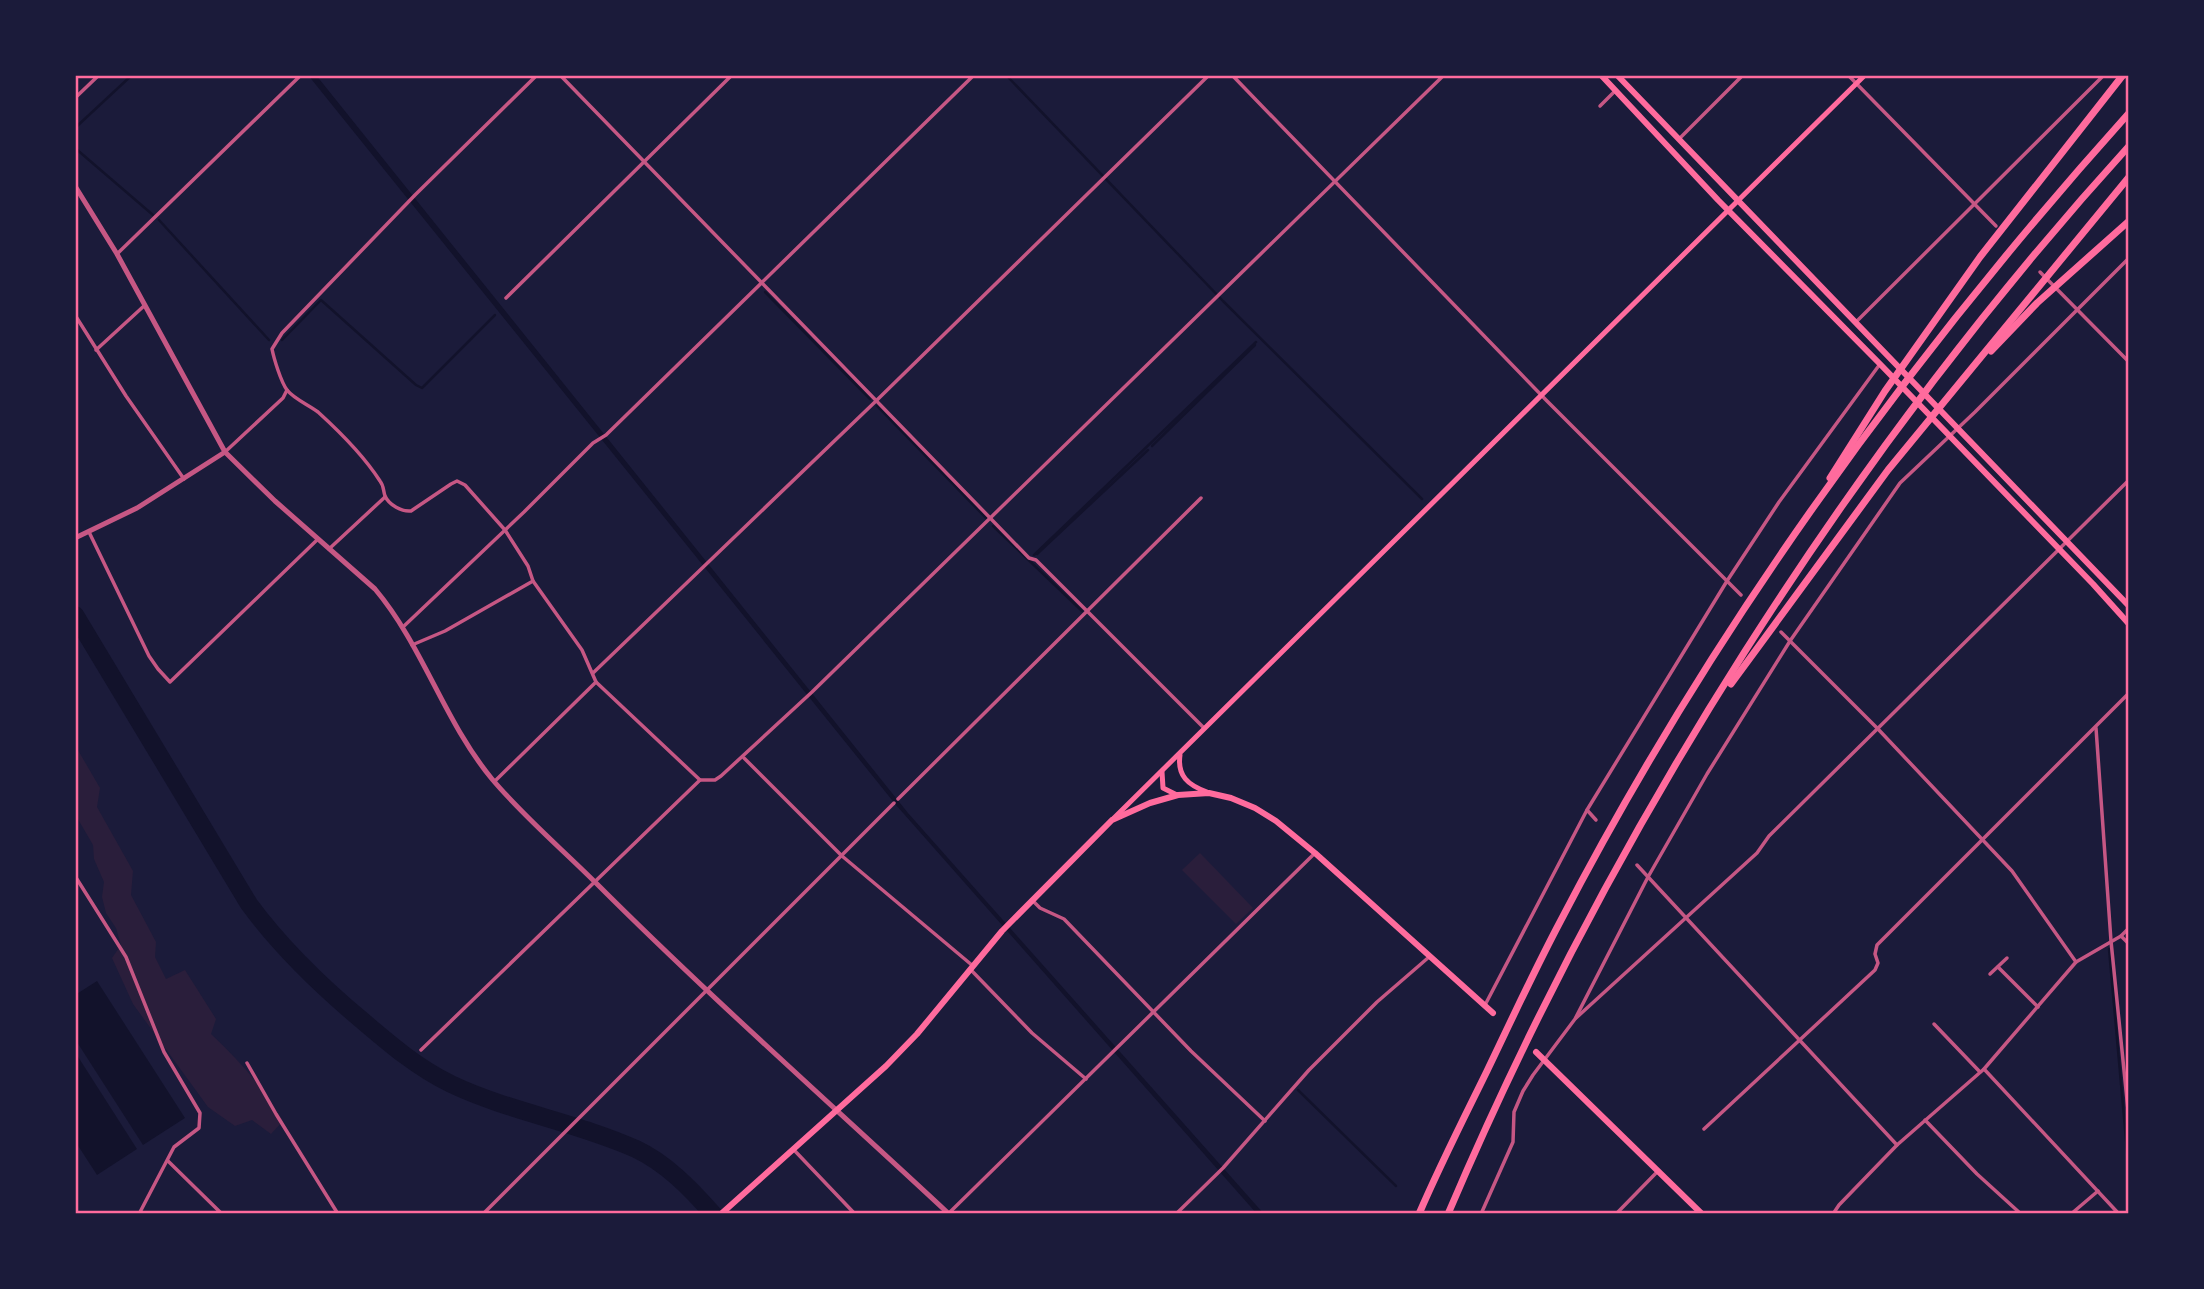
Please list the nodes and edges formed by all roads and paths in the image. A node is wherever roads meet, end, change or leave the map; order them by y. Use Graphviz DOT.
graph roads {
  1 [pos="301,75"];
  2 [pos="537,75"];
  3 [pos="560,75"];
  4 [pos="732,75"];
  5 [pos="974,75"];
  6 [pos="1209,75"];
  7 [pos="1232,75"];
  8 [pos="1444,75"];
  9 [pos="1601,75"];
  10 [pos="1617,75"];
  11 [pos="1743,75"];
  12 [pos="1847,75"];
  13 [pos="1865,75"];
  14 [pos="2104,75"];
  15 [pos="2123,75"];
  16 [pos="98,76"];
  17 [pos="1856,84"];
  18 [pos="1615,91"];
  19 [pos="75,98"];
  20 [pos="1600,106"];
  21 [pos="2129,113"];
  22 [pos="1679,139"];
  23 [pos="2129,146"];
  24 [pos="643,162"];
  25 [pos="2129,177"];
  26 [pos="1335,182"];
  27 [pos="77,191"];
  28 [pos="1738,201"];
  29 [pos="1974,204"];
  30 [pos="1729,210"];
  31 [pos="2129,220"];
  32 [pos="1996,226"];
  33 [pos="117,254"];
  34 [pos="2129,258"];
  35 [pos="2040,272"];
  36 [pos="761,283"];
  37 [pos="506,298"];
  38 [pos="145,305"];
  39 [pos="2077,310"];
  40 [pos="75,315"];
  41 [pos="1856,322"];
  42 [pos="96,350"];
  43 [pos="2129,362"];
  44 [pos="1880,364"];
  45 [pos="287,390"];
  46 [pos="1542,395"];
  47 [pos="877,400"];
  48 [pos="1945,402"];
  49 [pos="1958,429"];
  50 [pos="1950,436"];
  51 [pos="225,452"];
  52 [pos="184,479"];
  53 [pos="2129,480"];
  54 [pos="385,497"];
  55 [pos="1201,498"];
  56 [pos="992,519"];
  57 [pos="1798,529"];
  58 [pos="505,530"];
  59 [pos="89,532"];
  60 [pos="75,538"];
  61 [pos="318,539"];
  62 [pos="2067,541"];
  63 [pos="329,549"];
  64 [pos="2058,550"];
  65 [pos="533,581"];
  66 [pos="1727,581"];
  67 [pos="1741,595"];
  68 [pos="2129,606"];
  69 [pos="1087,612"];
  70 [pos="2129,624"];
  71 [pos="402,627"];
  72 [pos="1781,632"];
  73 [pos="1790,641"];
  74 [pos="412,645"];
  75 [pos="593,673"];
  76 [pos="596,682"];
  77 [pos="2129,694"];
  78 [pos="1705,718"];
  79 [pos="2096,727"];
  80 [pos="1206,729"];
  81 [pos="1878,729"];
  82 [pos="1180,755"];
  83 [pos="744,757"];
  84 [pos="1162,772"];
  85 [pos="701,780"];
  86 [pos="494,782"];
  87 [pos="1209,793"];
  88 [pos="1178,795"];
  89 [pos="898,799"];
  90 [pos="894,803"];
  91 [pos="1587,810"];
  92 [pos="1112,820"];
  93 [pos="1597,820"];
  94 [pos="1983,841"];
  95 [pos="1315,853"];
  96 [pos="842,856"];
  97 [pos="1637,865"];
  98 [pos="75,876"];
  99 [pos="1648,877"];
  100 [pos="595,883"];
  101 [pos="1032,901"];
  102 [pos="1686,917"];
  103 [pos="2129,928"];
  104 [pos="2121,936"];
  105 [pos="2111,941"];
  106 [pos="2129,944"];
  107 [pos="1429,957"];
  108 [pos="2007,958"];
  109 [pos="2076,962"];
  110 [pos="1998,967"];
  111 [pos="971,968"];
  112 [pos="1990,974"];
  113 [pos="707,989"];
  114 [pos="1484,1006"];
  115 [pos="2038,1007"];
  116 [pos="1153,1013"];
  117 [pos="1493,1013"];
  118 [pos="1575,1019"];
  119 [pos="1934,1024"];
  120 [pos="1800,1040"];
  121 [pos="421,1051"];
  122 [pos="1536,1052"];
  123 [pos="1544,1060"];
  124 [pos="247,1063"];
  125 [pos="1982,1070"];
  126 [pos="1086,1079"];
  127 [pos="836,1110"];
  128 [pos="1925,1120"];
  129 [pos="2129,1120"];
  130 [pos="1265,1121"];
  131 [pos="1704,1129"];
  132 [pos="1897,1145"];
  133 [pos="792,1149"];
  134 [pos="167,1161"];
  135 [pos="1658,1171"];
  136 [pos="2098,1191"];
  137 [pos="722,1213"];
  138 [pos="139,1214"];
  139 [pos="222,1214"];
  140 [pos="338,1214"];
  141 [pos="483,1214"];
  142 [pos="855,1214"];
  143 [pos="948,1214"];
  144 [pos="1176,1214"];
  145 [pos="1419,1214"];
  146 [pos="1448,1214"];
  147 [pos="1481,1214"];
  148 [pos="1616,1214"];
  149 [pos="1702,1214"];
  150 [pos="1833,1214"];
  151 [pos="2021,1214"];
  152 [pos="2071,1214"];
  153 [pos="2119,1214"];
  1 -- 33 [label="street"];
  2 -- 45 [label="street"];
  3 -- 24 [label="street"];
  4 -- 24 [label="street"];
  5 -- 36 [label="street"];
  6 -- 47 [label="street"];
  7 -- 26 [label="street"];
  8 -- 26 [label="street"];
  9 -- 18 [label="main road"];
  10 -- 22 [label="main road"];
  11 -- 22 [label="street"];
  12 -- 17 [label="street"];
  13 -- 17 [label="main road"];
  14 -- 29 [label="street"];
  15 -- 57 [label="highway"];
  16 -- 19 [label="street"];
  17 -- 28 [label="main road"];
  17 -- 29 [label="street"];
  18 -- 20 [label="street"];
  18 -- 30 [label="main road"];
  21 -- 57 [label="highway"];
  22 -- 28 [label="main road"];
  23 -- 78 [label="highway"];
  24 -- 36 [label="street"];
  24 -- 37 [label="street"];
  25 -- 48 [label="highway"];
  26 -- 46 [label="street"];
  26 -- 56 [label="street"];
  27 -- 33 [label="street"];
  28 -- 30 [label="main road"];
  28 -- 41 [label="main road"];
  29 -- 32 [label="street"];
  29 -- 41 [label="street"];
  30 -- 44 [label="main road"];
  30 -- 46 [label="main road"];
  31 -- 48 [label="highway"];
  33 -- 38 [label="street"];
  34 -- 39 [label="street"];
  35 -- 39 [label="street"];
  36 -- 47 [label="street"];
  36 -- 58 [label="street"];
  38 -- 42 [label="street"];
  38 -- 51 [label="street"];
  39 -- 43 [label="street"];
  39 -- 49 [label="street"];
  40 -- 42 [label="street"];
  41 -- 49 [label="main road"];
  42 -- 52 [label="street"];
  44 -- 50 [label="main road"];
  44 -- 66 [label="street"];
  45 -- 51 [label="street"];
  45 -- 54 [label="street"];
  46 -- 66 [label="street"];
  46 -- 80 [label="main road"];
  47 -- 56 [label="street"];
  47 -- 75 [label="street"];
  48 -- 78 [label="highway"];
  49 -- 50 [label="street"];
  49 -- 62 [label="main road"];
  50 -- 64 [label="main road"];
  50 -- 73 [label="street"];
  51 -- 52 [label="street"];
  51 -- 61 [label="street"];
  52 -- 59 [label="street"];
  53 -- 62 [label="street"];
  54 -- 58 [label="street"];
  54 -- 63 [label="street"];
  55 -- 69 [label="street"];
  56 -- 69 [label="street"];
  56 -- 83 [label="street"];
  57 -- 145 [label="highway"];
  58 -- 65 [label="street"];
  58 -- 71 [label="street"];
  59 -- 60 [label="street"];
  59 -- 61 [label="street"];
  61 -- 63 [label="street"];
  62 -- 64 [label="street"];
  62 -- 68 [label="main road"];
  63 -- 71 [label="street"];
  64 -- 70 [label="main road"];
  64 -- 81 [label="street"];
  65 -- 74 [label="street"];
  65 -- 75 [label="street"];
  66 -- 67 [label="street"];
  66 -- 91 [label="street"];
  69 -- 80 [label="street"];
  69 -- 89 [label="street"];
  71 -- 74 [label="street"];
  72 -- 73 [label="street"];
  73 -- 81 [label="street"];
  73 -- 99 [label="street"];
  74 -- 86 [label="street"];
  75 -- 76 [label="street"];
  76 -- 85 [label="street"];
  76 -- 86 [label="street"];
  77 -- 79 [label="street"];
  78 -- 146 [label="highway"];
  79 -- 94 [label="street"];
  79 -- 105 [label="street"];
  80 -- 82 [label="main road"];
  81 -- 94 [label="street"];
  81 -- 102 [label="street"];
  82 -- 84 [label="main road"];
  82 -- 87 [label="main road"];
  83 -- 85 [label="street"];
  83 -- 96 [label="street"];
  84 -- 88 [label="main road"];
  84 -- 92 [label="main road"];
  85 -- 100 [label="street"];
  86 -- 100 [label="street"];
  87 -- 88 [label="main road"];
  87 -- 95 [label="main road"];
  88 -- 92 [label="main road"];
  90 -- 96 [label="street"];
  91 -- 93 [label="street"];
  91 -- 114 [label="street"];
  92 -- 101 [label="main road"];
  94 -- 109 [label="street"];
  94 -- 120 [label="street"];
  95 -- 107 [label="main road"];
  95 -- 116 [label="street"];
  96 -- 111 [label="street"];
  96 -- 113 [label="street"];
  97 -- 99 [label="street"];
  98 -- 134 [label="street"];
  99 -- 102 [label="street"];
  99 -- 118 [label="street"];
  100 -- 113 [label="street"];
  100 -- 121 [label="street"];
  101 -- 111 [label="main road"];
  101 -- 116 [label="street"];
  102 -- 118 [label="street"];
  102 -- 120 [label="street"];
  103 -- 104 [label="street"];
  104 -- 105 [label="street"];
  104 -- 106 [label="street"];
  105 -- 109 [label="street"];
  105 -- 129 [label="street"];
  107 -- 114 [label="main road"];
  107 -- 130 [label="street"];
  108 -- 110 [label="street"];
  109 -- 115 [label="street"];
  110 -- 112 [label="street"];
  110 -- 115 [label="street"];
  111 -- 126 [label="street"];
  111 -- 127 [label="main road"];
  113 -- 127 [label="street"];
  113 -- 141 [label="street"];
  114 -- 117 [label="main road"];
  115 -- 125 [label="street"];
  116 -- 126 [label="street"];
  116 -- 130 [label="street"];
  118 -- 123 [label="street"];
  119 -- 125 [label="street"];
  120 -- 131 [label="street"];
  120 -- 132 [label="street"];
  122 -- 123 [label="main road"];
  123 -- 135 [label="main road"];
  123 -- 147 [label="street"];
  124 -- 140 [label="street"];
  125 -- 128 [label="street"];
  125 -- 136 [label="street"];
  126 -- 143 [label="street"];
  127 -- 133 [label="main road"];
  127 -- 143 [label="street"];
  128 -- 132 [label="street"];
  128 -- 151 [label="street"];
  130 -- 144 [label="street"];
  132 -- 150 [label="street"];
  133 -- 137 [label="main road"];
  133 -- 142 [label="street"];
  134 -- 138 [label="street"];
  134 -- 139 [label="street"];
  135 -- 148 [label="street"];
  135 -- 149 [label="main road"];
  136 -- 152 [label="street"];
  136 -- 153 [label="street"];
}
